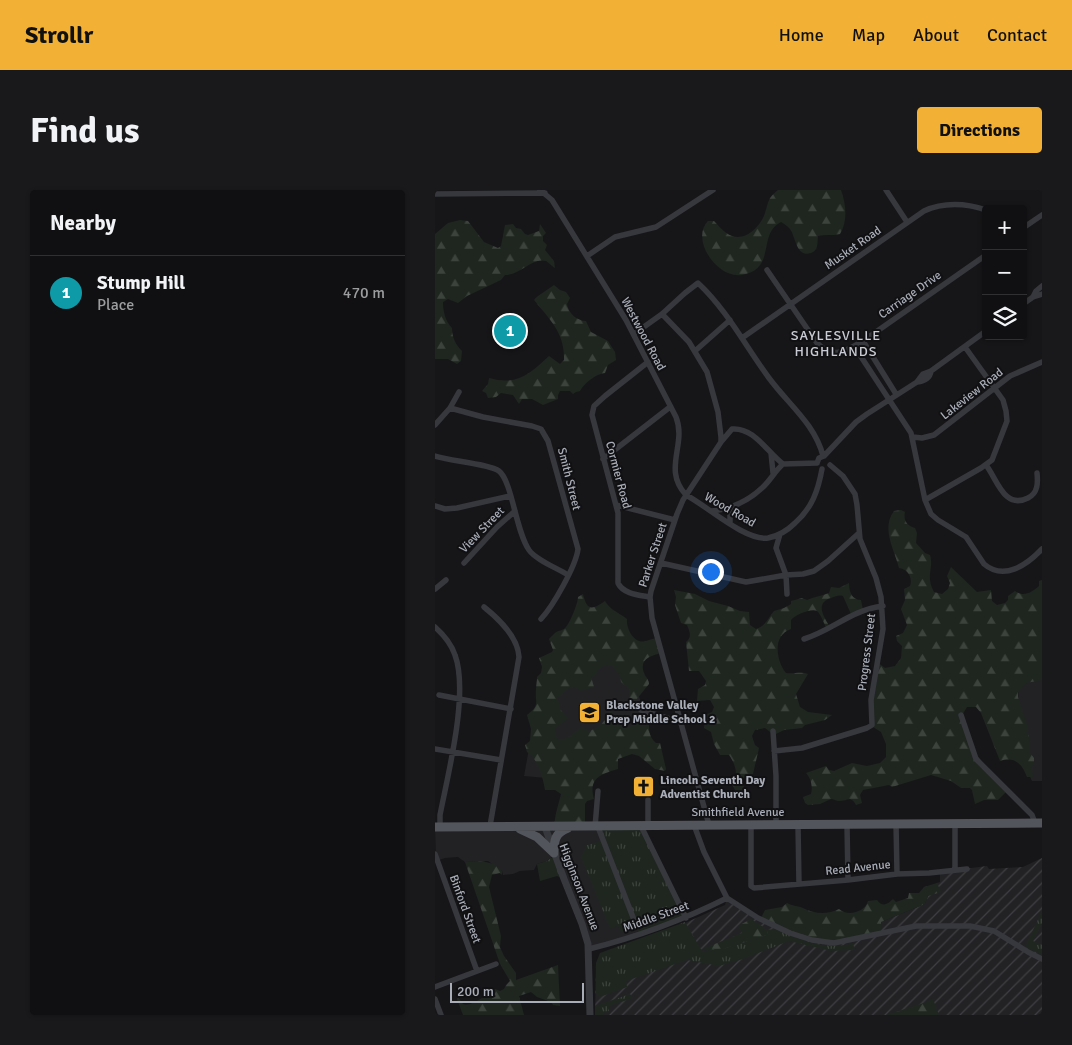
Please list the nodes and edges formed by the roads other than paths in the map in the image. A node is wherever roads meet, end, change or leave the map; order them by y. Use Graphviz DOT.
graph roads {
  1 [pos="713,190"];
  2 [pos="886,190"];
  3 [pos="543,191"];
  4 [pos="435,194"];
  5 [pos="982,209"];
  6 [pos="1042,214"];
  7 [pos="907,222"];
  8 [pos="1027,225"];
  9 [pos="587,256"];
  10 [pos="982,257"];
  11 [pos="767,270"];
  12 [pos="1042,286"];
  13 [pos="1042,294"];
  14 [pos="1033,296"];
  15 [pos="1027,301"];
  16 [pos="791,304"];
  17 [pos="662,314"];
  18 [pos="729,320"];
  19 [pos="634,334"];
  20 [pos="982,335"];
  21 [pos="742,338"];
  22 [pos="863,341"];
  23 [pos="854,346"];
  24 [pos="965,347"];
  25 [pos="695,351"];
  26 [pos="648,362"];
  27 [pos="1042,362"];
  28 [pos="994,387"];
  29 [pos="459,392"];
  30 [pos="897,394"];
  31 [pos="889,399"];
  32 [pos="670,407"];
  33 [pos="450,408"];
  34 [pos="435,425"];
  35 [pos="721,426"];
  36 [pos="732,429"];
  37 [pos="913,437"];
  38 [pos="721,442"];
  39 [pos="771,454"];
  40 [pos="435,456"];
  41 [pos="823,456"];
  42 [pos="603,459"];
  43 [pos="817,463"];
  44 [pos="783,464"];
  45 [pos="830,465"];
  46 [pos="986,465"];
  47 [pos="823,469"];
  48 [pos="773,473"];
  49 [pos="1037,473"];
  50 [pos="687,495"];
  51 [pos="510,496"];
  52 [pos="925,500"];
  53 [pos="616,505"];
  54 [pos="435,506"];
  55 [pos="734,506"];
  56 [pos="515,511"];
  57 [pos="711,511"];
  58 [pos="675,520"];
  59 [pos="730,523"];
  60 [pos="859,533"];
  61 [pos="780,534"];
  62 [pos="766,538"];
  63 [pos="776,548"];
  64 [pos="1042,549"];
  65 [pos="464,563"];
  66 [pos="661,563"];
  67 [pos="567,575"];
  68 [pos="786,575"];
  69 [pos="446,580"];
  70 [pos="435,589"];
  71 [pos="787,594"];
  72 [pos="650,597"];
  73 [pos="883,606"];
  74 [pos="484,607"];
  75 [pos="541,619"];
  76 [pos="435,627"];
  77 [pos="804,639"];
  78 [pos="523,640"];
  79 [pos="518,647"];
  80 [pos="439,695"];
  81 [pos="459,700"];
  82 [pos="511,709"];
  83 [pos="641,710"];
  84 [pos="961,715"];
  85 [pos="680,719"];
  86 [pos="773,731"];
  87 [pos="435,749"];
  88 [pos="774,751"];
  89 [pos="452,752"];
  90 [pos="501,760"];
  91 [pos="598,791"];
  92 [pos="648,800"];
  93 [pos="955,823"];
  94 [pos="1039,823"];
  95 [pos="776,824"];
  96 [pos="896,824"];
  97 [pos="694,825"];
  98 [pos="709,825"];
  99 [pos="751,825"];
  100 [pos="798,825"];
  101 [pos="847,825"];
  102 [pos="490,826"];
  103 [pos="645,826"];
  104 [pos="438,827"];
  105 [pos="512,827"];
  106 [pos="545,827"];
  107 [pos="573,827"];
  108 [pos="597,827"];
  109 [pos="555,853"];
  110 [pos="435,854"];
  111 [pos="967,869"];
  112 [pos="955,870"];
  113 [pos="897,874"];
  114 [pos="848,880"];
  115 [pos="799,884"];
  116 [pos="727,898"];
  117 [pos="686,918"];
  118 [pos="636,925"];
  119 [pos="589,949"];
  120 [pos="1042,958"];
  121 [pos="496,964"];
  122 [pos="477,971"];
  123 [pos="435,987"];
  124 [pos="435,999"];
  125 [pos="441,1015"];
  126 [pos="590,1015"];
  1 -- 9 [label="street"];
  2 -- 7 [label="street"];
  3 -- 4 [label="street"];
  3 -- 9 [label="street, Westwood Road"];
  5 -- 7 [label="street, Musket Road"];
  6 -- 8 [label="street"];
  7 -- 16 [label="street, Musket Road"];
  9 -- 19 [label="street, Westwood Road"];
  10 -- 22 [label="street, Carriage Drive"];
  11 -- 16 [label="street, Carriage Drive"];
  12 -- 14 [label="street"];
  13 -- 14 [label="street"];
  14 -- 15 [label="street"];
  16 -- 21 [label="street, Musket Road"];
  16 -- 23 [label="street, Carriage Drive"];
  17 -- 18 [label="street"];
  17 -- 19 [label="street"];
  17 -- 25 [label="street"];
  18 -- 21 [label="street"];
  18 -- 25 [label="street"];
  19 -- 26 [label="street, Westwood Road"];
  20 -- 24 [label="street"];
  21 -- 41 [label="street"];
  22 -- 23 [label="street, Carriage Drive"];
  22 -- 30 [label="street"];
  23 -- 31 [label="street"];
  24 -- 28 [label="street"];
  24 -- 30 [label="street"];
  25 -- 35 [label="street"];
  26 -- 32 [label="street, Westwood Road"];
  26 -- 42 [label="street, Cormier Road"];
  27 -- 28 [label="street, Lakeview Road"];
  28 -- 37 [label="street, Lakeview Road"];
  28 -- 46 [label="street"];
  29 -- 33 [label="street"];
  30 -- 31 [label="street"];
  31 -- 37 [label="street"];
  31 -- 41 [label="street"];
  32 -- 42 [label="street"];
  32 -- 50 [label="street, Westwood Road"];
  33 -- 34 [label="street"];
  33 -- 67 [label="street, Smith Street"];
  35 -- 36 [label="street"];
  35 -- 38 [label="street"];
  36 -- 38 [label="street, Parker Street"];
  36 -- 39 [label="street"];
  37 -- 52 [label="street"];
  38 -- 50 [label="street, Parker Street"];
  39 -- 44 [label="street"];
  39 -- 48 [label="street"];
  40 -- 51 [label="street"];
  41 -- 43 [label="street"];
  41 -- 45 [label="street"];
  42 -- 53 [label="street, Cormier Road"];
  43 -- 44 [label="street"];
  43 -- 47 [label="street"];
  44 -- 48 [label="street"];
  45 -- 47 [label="street"];
  45 -- 60 [label="street, Progress Street"];
  46 -- 49 [label="street"];
  46 -- 52 [label="street"];
  47 -- 61 [label="street"];
  48 -- 55 [label="street"];
  50 -- 57 [label="street, Wood Road"];
  50 -- 58 [label="street, Parker Street"];
  51 -- 54 [label="street"];
  51 -- 56 [label="street"];
  52 -- 64 [label="street"];
  53 -- 58 [label="street"];
  53 -- 72 [label="street, Cormier Road"];
  55 -- 57 [label="street"];
  55 -- 59 [label="street"];
  56 -- 65 [label="street, View Street"];
  56 -- 67 [label="street"];
  57 -- 59 [label="street, Wood Road"];
  58 -- 66 [label="street, Parker Street"];
  59 -- 62 [label="street, Wood Road"];
  60 -- 68 [label="street"];
  60 -- 73 [label="street, Progress Street"];
  61 -- 62 [label="street, Wood Road"];
  61 -- 63 [label="street"];
  62 -- 63 [label="street, Wood Road"];
  63 -- 68 [label="street, Wood Road"];
  66 -- 68 [label="street"];
  66 -- 72 [label="street, Parker Street"];
  67 -- 75 [label="street, Smith Street"];
  68 -- 71 [label="street, Wood Road"];
  69 -- 70 [label="street"];
  72 -- 85 [label="street, Parker Street"];
  73 -- 77 [label="street"];
  73 -- 88 [label="street, Progress Street"];
  74 -- 79 [label="street"];
  76 -- 81 [label="street"];
  78 -- 79 [label="street"];
  79 -- 82 [label="street"];
  80 -- 81 [label="street"];
  81 -- 82 [label="street"];
  81 -- 89 [label="street"];
  82 -- 90 [label="street"];
  83 -- 85 [label="street"];
  84 -- 94 [label="street"];
  85 -- 98 [label="street, Parker Street"];
  86 -- 88 [label="street"];
  87 -- 89 [label="street"];
  88 -- 95 [label="street"];
  89 -- 90 [label="street"];
  89 -- 104 [label="street"];
  90 -- 102 [label="street"];
  91 -- 108 [label="street"];
  92 -- 103 [label="street"];
  93 -- 94 [label="main road, Smithfield Avenue"];
  93 -- 96 [label="main road, Smithfield Avenue"];
  93 -- 112 [label="street"];
  95 -- 99 [label="main road, Smithfield Avenue"];
  95 -- 100 [label="main road, Smithfield Avenue"];
  96 -- 101 [label="main road, Smithfield Avenue"];
  96 -- 113 [label="street"];
  97 -- 98 [label="main road, Smithfield Avenue"];
  97 -- 103 [label="main road, Smithfield Avenue"];
  97 -- 116 [label="street"];
  98 -- 99 [label="main road, Smithfield Avenue"];
  99 -- 115 [label="street, Read Avenue"];
  100 -- 101 [label="main road, Smithfield Avenue"];
  100 -- 115 [label="street"];
  101 -- 114 [label="street"];
  102 -- 104 [label="main road, Smithfield Avenue"];
  102 -- 105 [label="main road, Smithfield Avenue"];
  103 -- 108 [label="main road, Smithfield Avenue"];
  103 -- 117 [label="street"];
  105 -- 106 [label="main road, Smithfield Avenue"];
  105 -- 109 [label="main road"];
  106 -- 107 [label="main road, Smithfield Avenue"];
  106 -- 109 [label="street, Higginson Avenue"];
  107 -- 108 [label="main road, Smithfield Avenue"];
  107 -- 109 [label="main road"];
  108 -- 118 [label="street"];
  109 -- 119 [label="street, Higginson Avenue"];
  110 -- 122 [label="street, Binford Street"];
  111 -- 112 [label="street, Read Avenue"];
  112 -- 113 [label="street, Read Avenue"];
  113 -- 114 [label="street, Read Avenue"];
  114 -- 115 [label="street, Read Avenue"];
  116 -- 117 [label="street, Middle Street"];
  116 -- 120 [label="street"];
  117 -- 119 [label="street, Middle Street"];
  119 -- 126 [label="street, Higginson Avenue"];
  121 -- 122 [label="street"];
  122 -- 123 [label="street"];
  124 -- 125 [label="street"];
}
